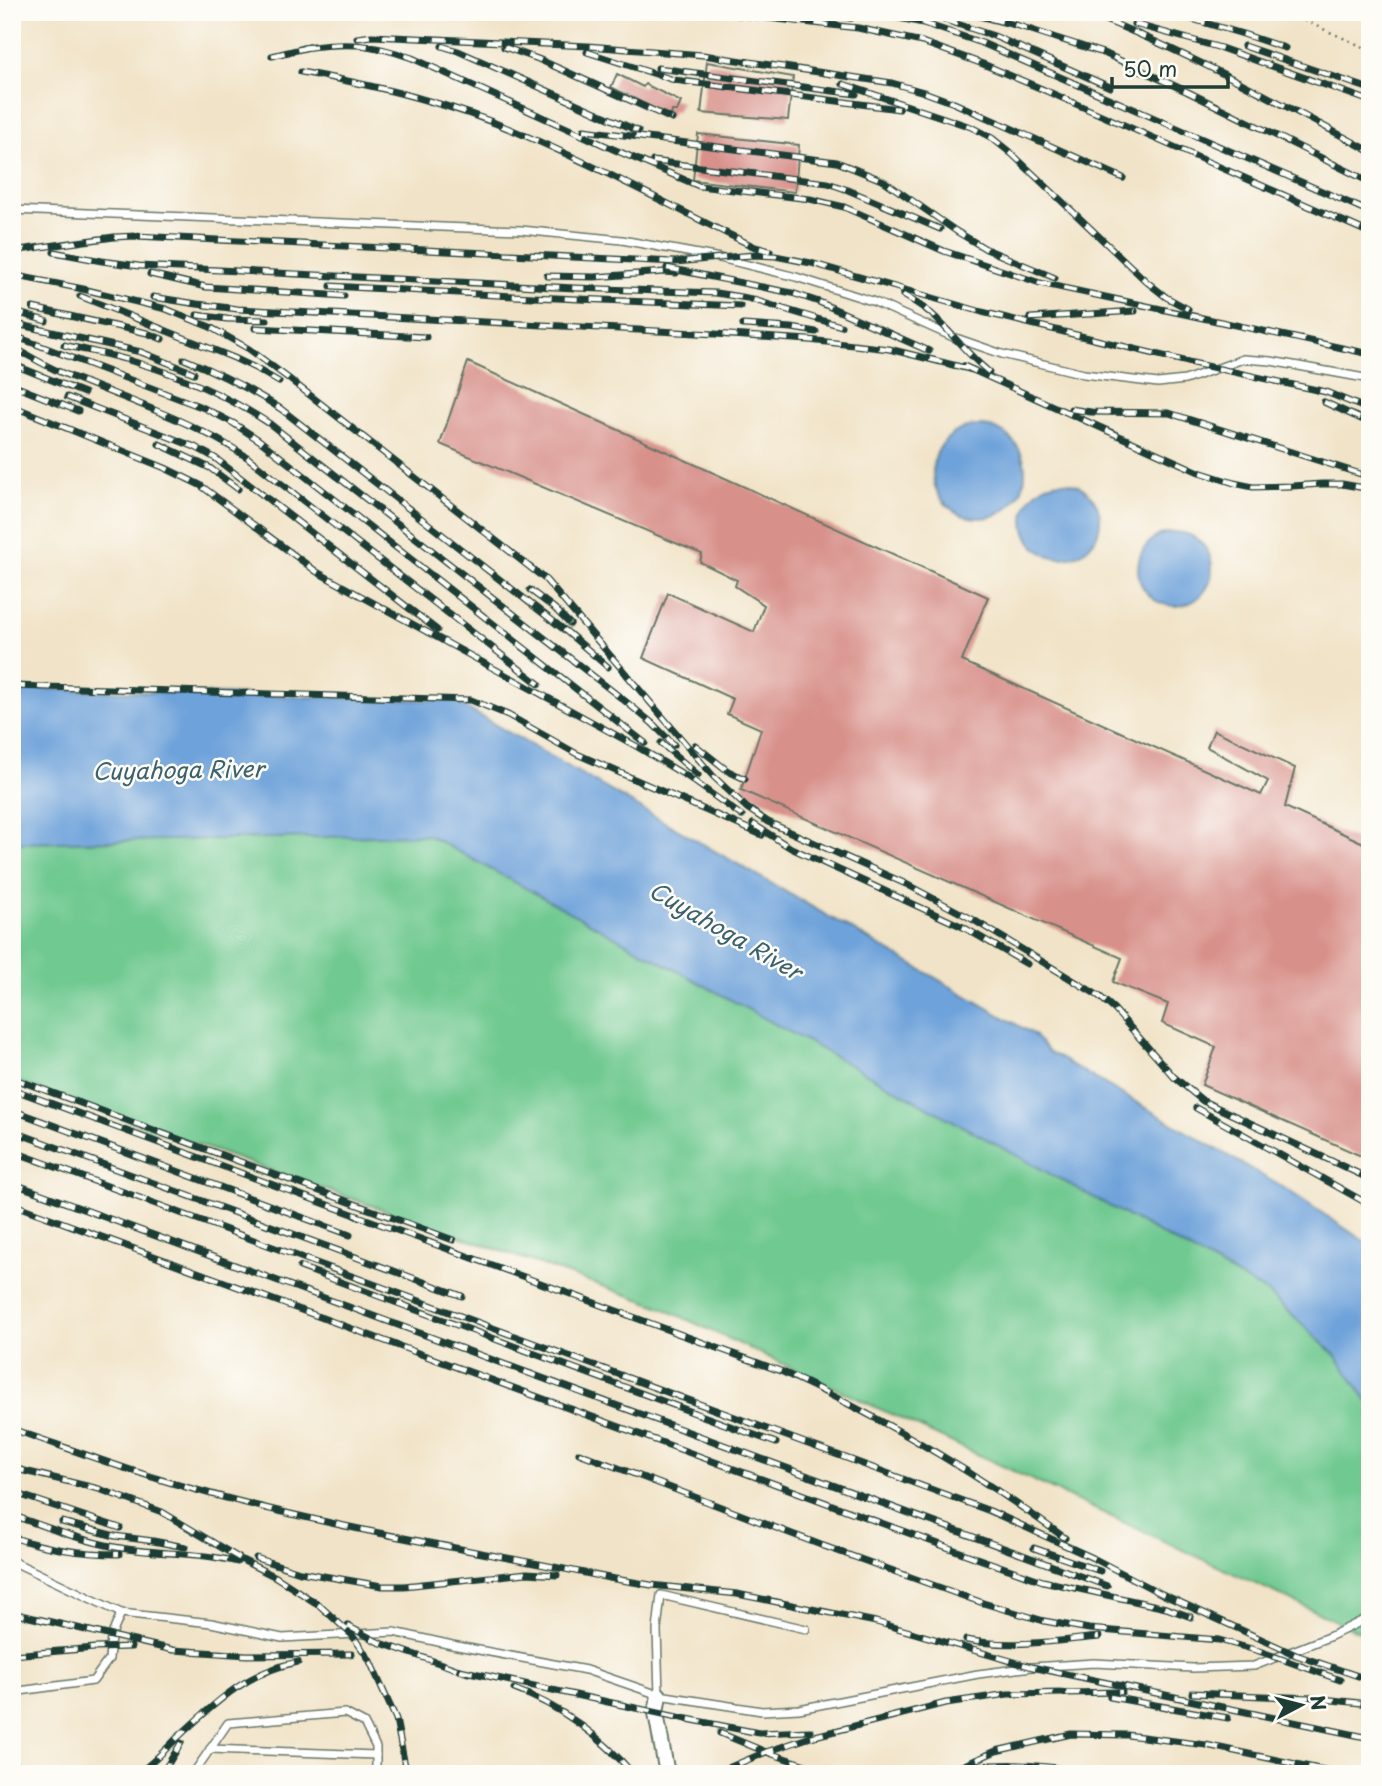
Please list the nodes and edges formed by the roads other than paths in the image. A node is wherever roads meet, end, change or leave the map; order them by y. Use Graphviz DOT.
graph roads {
  1 [pos="12,210"];
  2 [pos="1370,379"];
  3 [pos="12,1561"];
  4 [pos="121,1613"];
  5 [pos="1370,1617"];
  6 [pos="806,1629"];
  7 [pos="12,1692"];
  8 [pos="659,1695"];
  9 [pos="210,1749"];
  10 [pos="376,1755"];
  11 [pos="12,1760"];
  12 [pos="20,1774"];
  13 [pos="193,1774"];
  14 [pos="376,1774"];
  15 [pos="667,1774"];
  1 -- 2 [label="lane"];
  3 -- 4 [label="lane"];
  4 -- 7 [label="lane"];
  4 -- 8 [label="lane"];
  5 -- 8 [label="lane"];
  6 -- 8 [label="lane"];
  8 -- 15 [label="street"];
  9 -- 10 [label="lane"];
  9 -- 10 [label="lane"];
  9 -- 13 [label="lane"];
  10 -- 14 [label="lane"];
  11 -- 12 [label="lane"];
}
